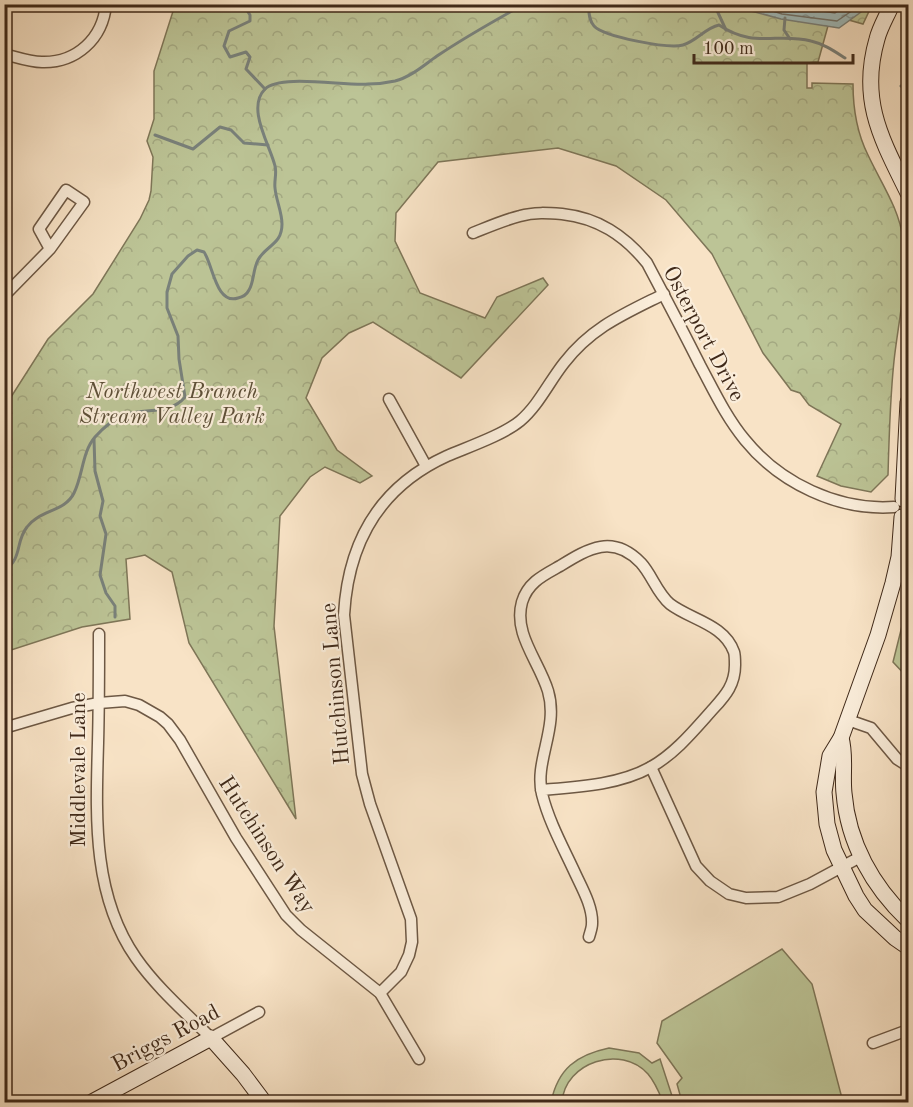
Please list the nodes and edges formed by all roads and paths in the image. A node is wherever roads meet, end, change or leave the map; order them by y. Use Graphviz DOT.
graph roads {
  1 [pos="105,4"];
  2 [pos="892,4"];
  3 [pos="4,54"];
  4 [pos="909,194"];
  5 [pos="472,233"];
  6 [pos="50,249"];
  7 [pos="664,294"];
  8 [pos="4,296"];
  9 [pos="389,399"];
  10 [pos="908,404"];
  11 [pos="426,466"];
  12 [pos="903,508"];
  13 [pos="99,634"];
  14 [pos="99,703"];
  15 [pos="848,720"];
  16 [pos="4,728"];
  17 [pos="841,738"];
  18 [pos="909,766"];
  19 [pos="651,767"];
  20 [pos="541,790"];
  21 [pos="862,856"];
  22 [pos="840,867"];
  23 [pos="909,920"];
  24 [pos="589,938"];
  25 [pos="909,947"];
  26 [pos="380,993"];
  27 [pos="259,1012"];
  28 [pos="909,1030"];
  29 [pos="211,1038"];
  30 [pos="873,1043"];
  31 [pos="419,1059"];
  32 [pos="96,1102"];
  33 [pos="264,1102"];
  1 -- 3 [label="street"];
  2 -- 4 [label="street"];
  5 -- 7 [label="street, Osterport Drive"];
  6 -- 6 [label="street"];
  6 -- 8 [label="street"];
  7 -- 11 [label="street, Hutchinson Lane"];
  7 -- 12 [label="street, Osterport Drive"];
  9 -- 11 [label="street"];
  10 -- 12 [label="street"];
  11 -- 26 [label="street, Hutchinson Lane"];
  12 -- 15 [label="street"];
  13 -- 14 [label="street, Middlevale Lane"];
  14 -- 16 [label="street, Hutchinson Way"];
  14 -- 26 [label="street, Hutchinson Way"];
  14 -- 29 [label="street, Middlevale Lane"];
  15 -- 17 [label="street"];
  15 -- 18 [label="street"];
  17 -- 21 [label="street"];
  17 -- 22 [label="street"];
  19 -- 20 [label="street"];
  19 -- 20 [label="street"];
  19 -- 22 [label="street"];
  20 -- 24 [label="street"];
  21 -- 22 [label="street"];
  21 -- 23 [label="street"];
  22 -- 25 [label="street"];
  26 -- 31 [label="street, Hutchinson Way"];
  27 -- 29 [label="street, Briggs Road"];
  28 -- 30 [label="street"];
  29 -- 32 [label="street, Briggs Road"];
  29 -- 33 [label="street, Middlevale Lane"];
}
